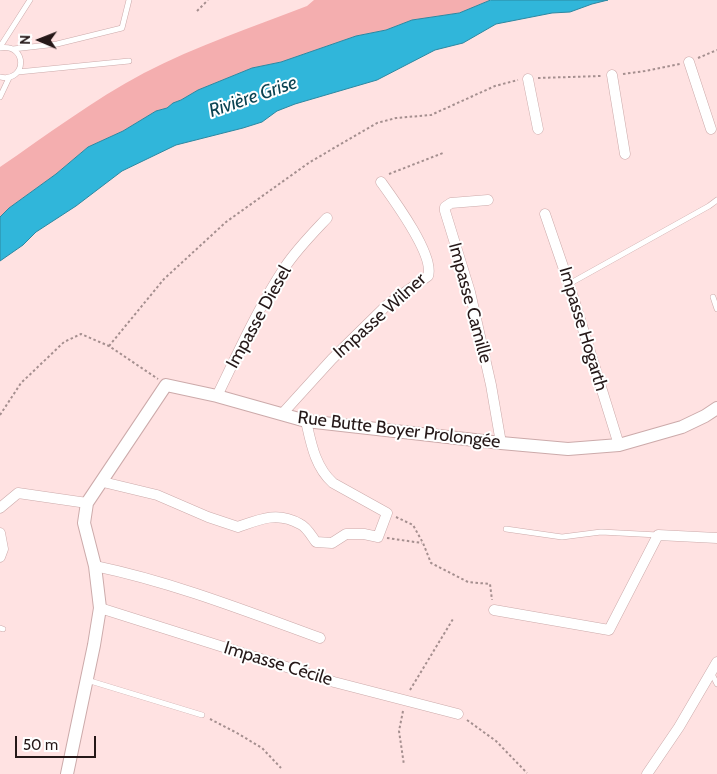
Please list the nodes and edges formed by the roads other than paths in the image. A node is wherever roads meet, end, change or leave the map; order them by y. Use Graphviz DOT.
graph roads {
  1 [pos="30,0"];
  2 [pos="129,0"];
  3 [pos="0,47"];
  4 [pos="13,49"];
  5 [pos="129,61"];
  6 [pos="689,62"];
  7 [pos="18,72"];
  8 [pos="612,75"];
  9 [pos="0,77"];
  10 [pos="9,78"];
  11 [pos="528,79"];
  12 [pos="0,97"];
  13 [pos="711,129"];
  14 [pos="538,130"];
  15 [pos="625,154"];
  16 [pos="381,182"];
  17 [pos="488,200"];
  18 [pos="717,200"];
  19 [pos="545,214"];
  20 [pos="327,218"];
  21 [pos="569,284"];
  22 [pos="713,297"];
  23 [pos="717,309"];
  24 [pos="217,396"];
  25 [pos="717,408"];
  26 [pos="282,414"];
  27 [pos="306,421"];
  28 [pos="501,444"];
  29 [pos="619,445"];
  30 [pos="102,482"];
  31 [pos="87,503"];
  32 [pos="0,508"];
  33 [pos="506,529"];
  34 [pos="0,533"];
  35 [pos="658,535"];
  36 [pos="717,538"];
  37 [pos="0,557"];
  38 [pos="95,566"];
  39 [pos="100,608"];
  40 [pos="494,610"];
  41 [pos="320,638"];
  42 [pos="717,662"];
  43 [pos="711,672"];
  44 [pos="86,680"];
  45 [pos="717,684"];
  46 [pos="458,714"];
  47 [pos="202,715"];
  48 [pos="67,774"];
  49 [pos="647,774"];
  1 -- 3 [label="lane"];
  2 -- 4 [label="lane"];
  3 -- 4 [label="lane"];
  4 -- 7 [label="lane"];
  5 -- 7 [label="lane"];
  6 -- 13 [label="street"];
  7 -- 10 [label="lane"];
  8 -- 15 [label="street"];
  9 -- 10 [label="lane"];
  10 -- 12 [label="lane"];
  11 -- 14 [label="street"];
  16 -- 26 [label="street, Impasse Wilner"];
  17 -- 28 [label="street, Impasse Camille"];
  18 -- 21 [label="lane"];
  19 -- 21 [label="street, Impasse Hogarth"];
  20 -- 24 [label="street, Impasse Diesel"];
  21 -- 29 [label="street, Impasse Hogarth"];
  22 -- 23 [label="lane"];
  24 -- 26 [label="street, Rue Butte Boyer Prolongée"];
  24 -- 30 [label="street, Rue Butte Boyer Prolongée"];
  25 -- 29 [label="street, Rue Butte Boyer Prolongée"];
  26 -- 27 [label="street, Rue Butte Boyer Prolongée"];
  27 -- 28 [label="street, Rue Butte Boyer Prolongée"];
  27 -- 30 [label="street"];
  28 -- 29 [label="street, Rue Butte Boyer Prolongée"];
  30 -- 31 [label="street"];
  31 -- 32 [label="street"];
  31 -- 38 [label="street"];
  33 -- 35 [label="lane"];
  34 -- 37 [label="street"];
  35 -- 36 [label="street"];
  35 -- 40 [label="street"];
  38 -- 39 [label="street"];
  38 -- 41 [label="street"];
  39 -- 44 [label="street"];
  39 -- 46 [label="street, Impasse Cécile"];
  42 -- 43 [label="street"];
  43 -- 45 [label="lane"];
  43 -- 49 [label="street"];
  44 -- 47 [label="lane"];
  44 -- 48 [label="street"];
}
